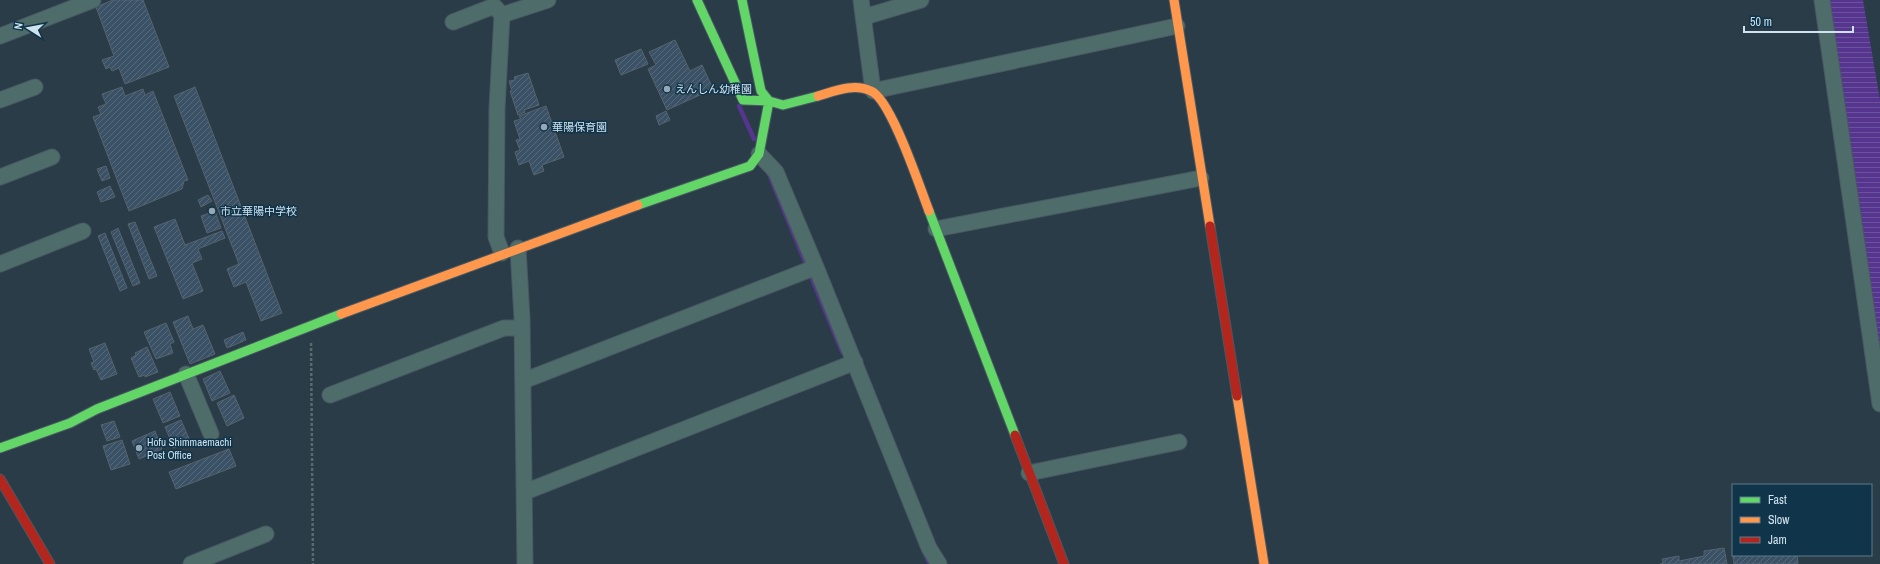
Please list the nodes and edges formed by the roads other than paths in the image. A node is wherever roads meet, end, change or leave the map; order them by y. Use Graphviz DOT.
graph roads {
  1 [pos="93,0"];
  2 [pos="503,0"];
  3 [pos="548,0"];
  4 [pos="697,0"];
  5 [pos="742,0"];
  6 [pos="860,0"];
  7 [pos="921,0"];
  8 [pos="1174,0"];
  9 [pos="1822,0"];
  10 [pos="502,15"];
  11 [pos="864,17"];
  12 [pos="453,22"];
  13 [pos="1177,26"];
  14 [pos="0,36"];
  15 [pos="35,86"];
  16 [pos="873,91"];
  17 [pos="0,100"];
  18 [pos="769,101"];
  19 [pos="759,154"];
  20 [pos="52,157"];
  21 [pos="0,177"];
  22 [pos="1201,178"];
  23 [pos="936,229"];
  24 [pos="83,231"];
  25 [pos="518,248"];
  26 [pos="502,254"];
  27 [pos="0,264"];
  28 [pos="816,267"];
  29 [pos="522,328"];
  30 [pos="854,362"];
  31 [pos="186,374"];
  32 [pos="523,381"];
  33 [pos="330,395"];
  34 [pos="1880,404"];
  35 [pos="211,434"];
  36 [pos="1179,442"];
  37 [pos="0,448"];
  38 [pos="1029,473"];
  39 [pos="0,479"];
  40 [pos="525,492"];
  41 [pos="266,534"];
  42 [pos="50,564"];
  43 [pos="191,564"];
  44 [pos="525,564"];
  45 [pos="938,564"];
  46 [pos="1064,564"];
  47 [pos="1264,564"];
  1 -- 14 [label="street"];
  2 -- 10 [label="street"];
  3 -- 10 [label="street"];
  4 -- 18 [label="street"];
  5 -- 18 [label="street"];
  6 -- 11 [label="street"];
  7 -- 11 [label="street"];
  8 -- 13 [label="street"];
  9 -- 34 [label="street"];
  10 -- 12 [label="street"];
  10 -- 26 [label="street"];
  11 -- 16 [label="street"];
  13 -- 16 [label="street"];
  13 -- 22 [label="street"];
  15 -- 17 [label="street"];
  16 -- 18 [label="street"];
  16 -- 23 [label="street"];
  18 -- 19 [label="street"];
  19 -- 25 [label="street"];
  19 -- 28 [label="street"];
  20 -- 21 [label="street"];
  22 -- 23 [label="street"];
  22 -- 47 [label="street"];
  23 -- 38 [label="street"];
  24 -- 27 [label="street"];
  25 -- 26 [label="street"];
  25 -- 29 [label="street"];
  26 -- 31 [label="street"];
  28 -- 30 [label="street"];
  28 -- 32 [label="street"];
  29 -- 32 [label="street"];
  29 -- 33 [label="street"];
  30 -- 40 [label="street"];
  30 -- 45 [label="street"];
  31 -- 35 [label="street"];
  31 -- 37 [label="street"];
  32 -- 40 [label="street"];
  36 -- 38 [label="street"];
  38 -- 46 [label="street"];
  39 -- 42 [label="street"];
  40 -- 44 [label="street"];
  41 -- 43 [label="street"];
}
